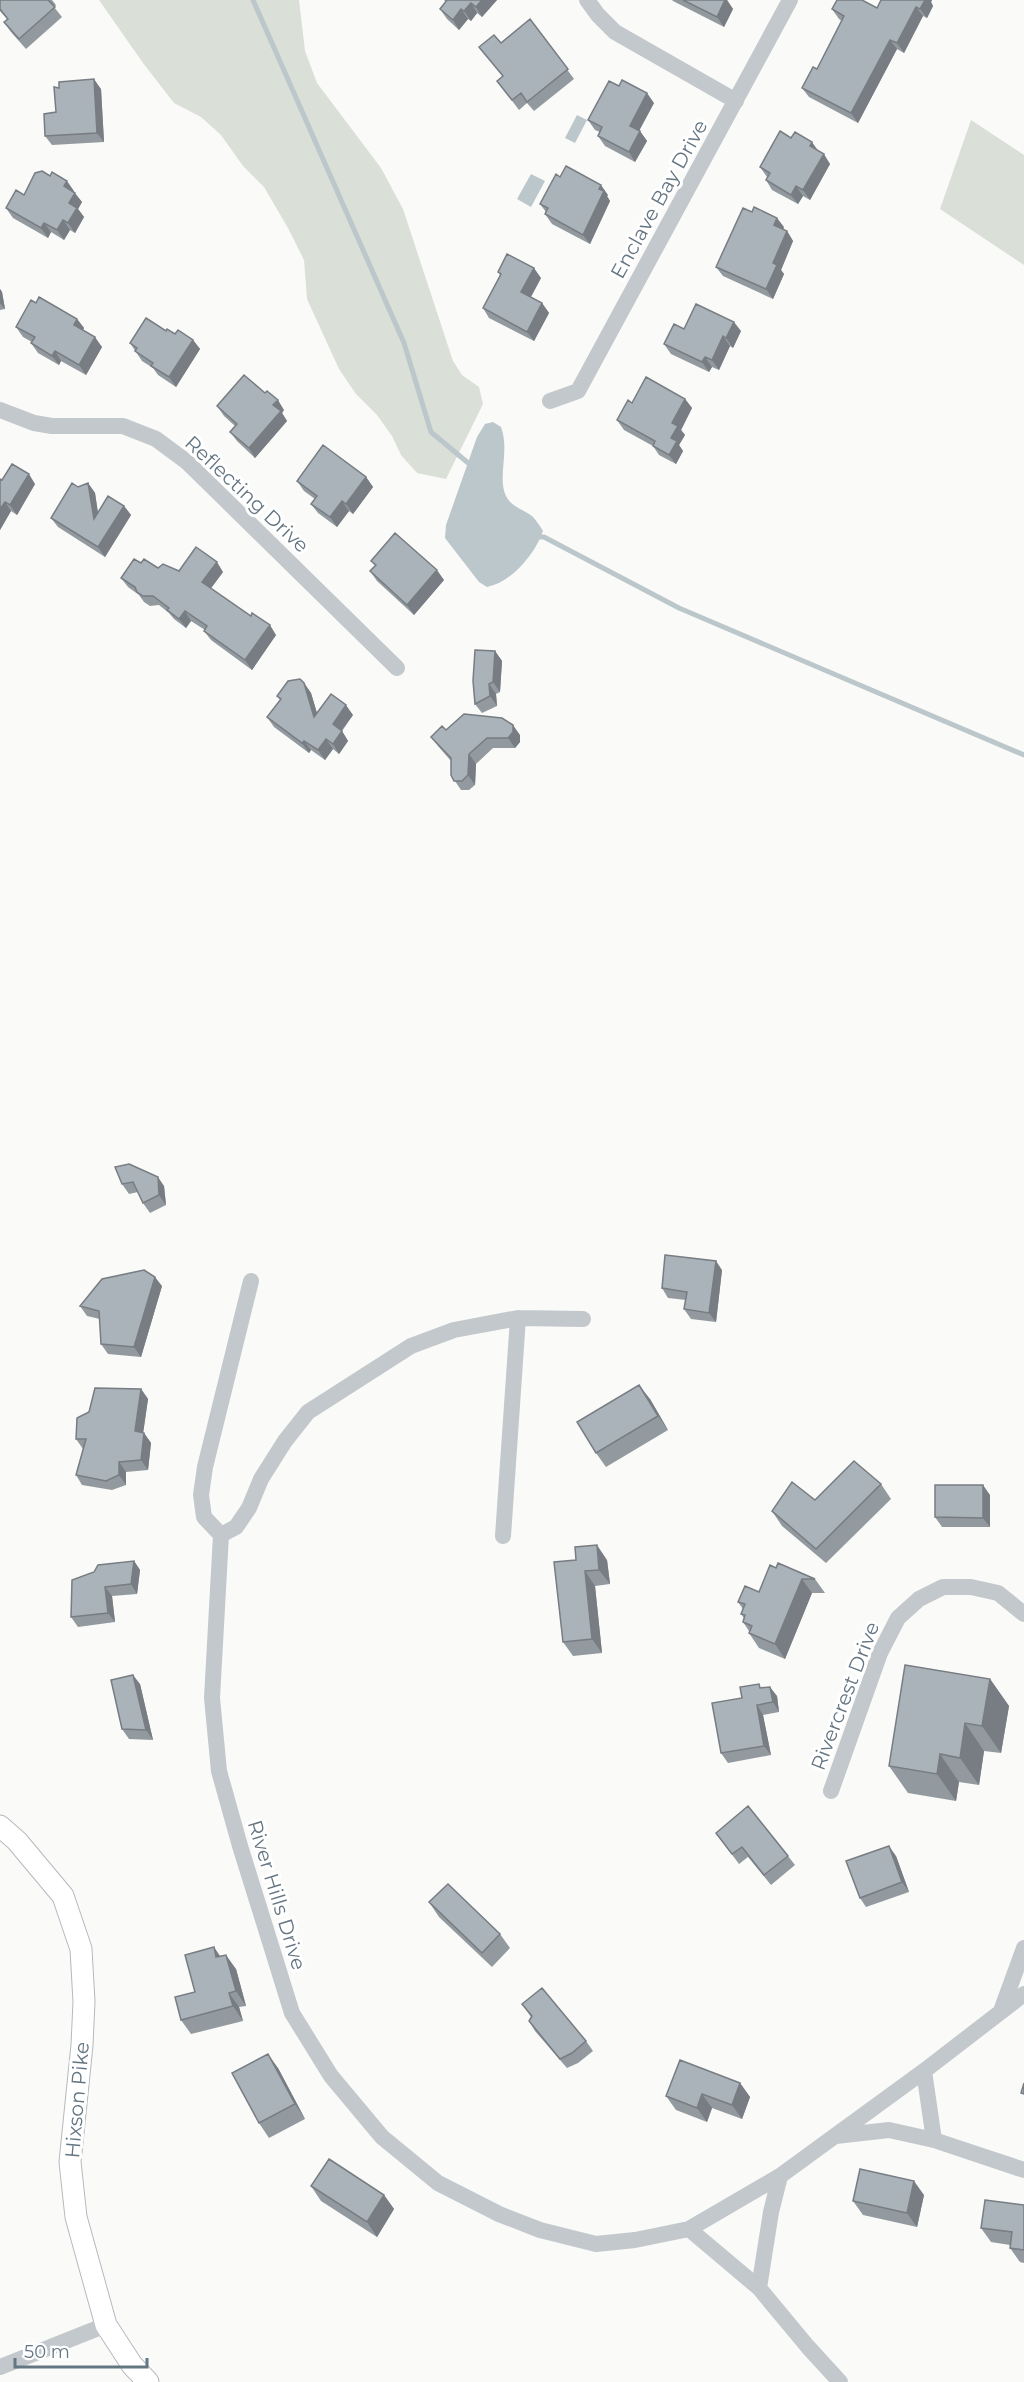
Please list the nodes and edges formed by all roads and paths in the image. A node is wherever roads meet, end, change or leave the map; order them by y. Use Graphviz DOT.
graph roads {
  1 [pos="587,0"];
  2 [pos="790,0"];
  3 [pos="736,101"];
  4 [pos="550,401"];
  5 [pos="0,410"];
  6 [pos="398,668"];
  7 [pos="251,1281"];
  8 [pos="518,1318"];
  9 [pos="583,1319"];
  10 [pos="221,1535"];
  11 [pos="503,1536"];
  12 [pos="1024,1614"];
  13 [pos="831,1791"];
  14 [pos="0,1826"];
  15 [pos="1024,1948"];
  16 [pos="1024,1994"];
  17 [pos="1001,2011"];
  18 [pos="924,2071"];
  19 [pos="835,2136"];
  20 [pos="934,2140"];
  21 [pos="1024,2169"];
  22 [pos="780,2176"];
  23 [pos="689,2229"];
  24 [pos="759,2288"];
  25 [pos="106,2325"];
  26 [pos="0,2367"];
  27 [pos="148,2382"];
  28 [pos="840,2382"];
  1 -- 3 [label="street"];
  2 -- 3 [label="street, Enclave Bay Drive"];
  3 -- 4 [label="street, Enclave Bay Drive"];
  5 -- 6 [label="street, Reflecting Drive"];
  7 -- 10 [label="street"];
  8 -- 9 [label="street"];
  8 -- 10 [label="street"];
  8 -- 11 [label="street"];
  10 -- 23 [label="street, River Hills Drive"];
  12 -- 13 [label="street, Rivercrest Drive"];
  14 -- 25 [label="main road, Hixson Pike"];
  15 -- 17 [label="street"];
  16 -- 17 [label="street, River Hills Drive"];
  17 -- 18 [label="street, River Hills Drive"];
  18 -- 19 [label="street, River Hills Drive"];
  18 -- 20 [label="street"];
  19 -- 20 [label="street"];
  19 -- 22 [label="street, River Hills Drive"];
  20 -- 21 [label="street"];
  22 -- 23 [label="street, River Hills Drive"];
  22 -- 24 [label="street"];
  23 -- 24 [label="street"];
  24 -- 28 [label="street"];
  25 -- 26 [label="street"];
  25 -- 27 [label="main road, Hixson Pike"];
}
